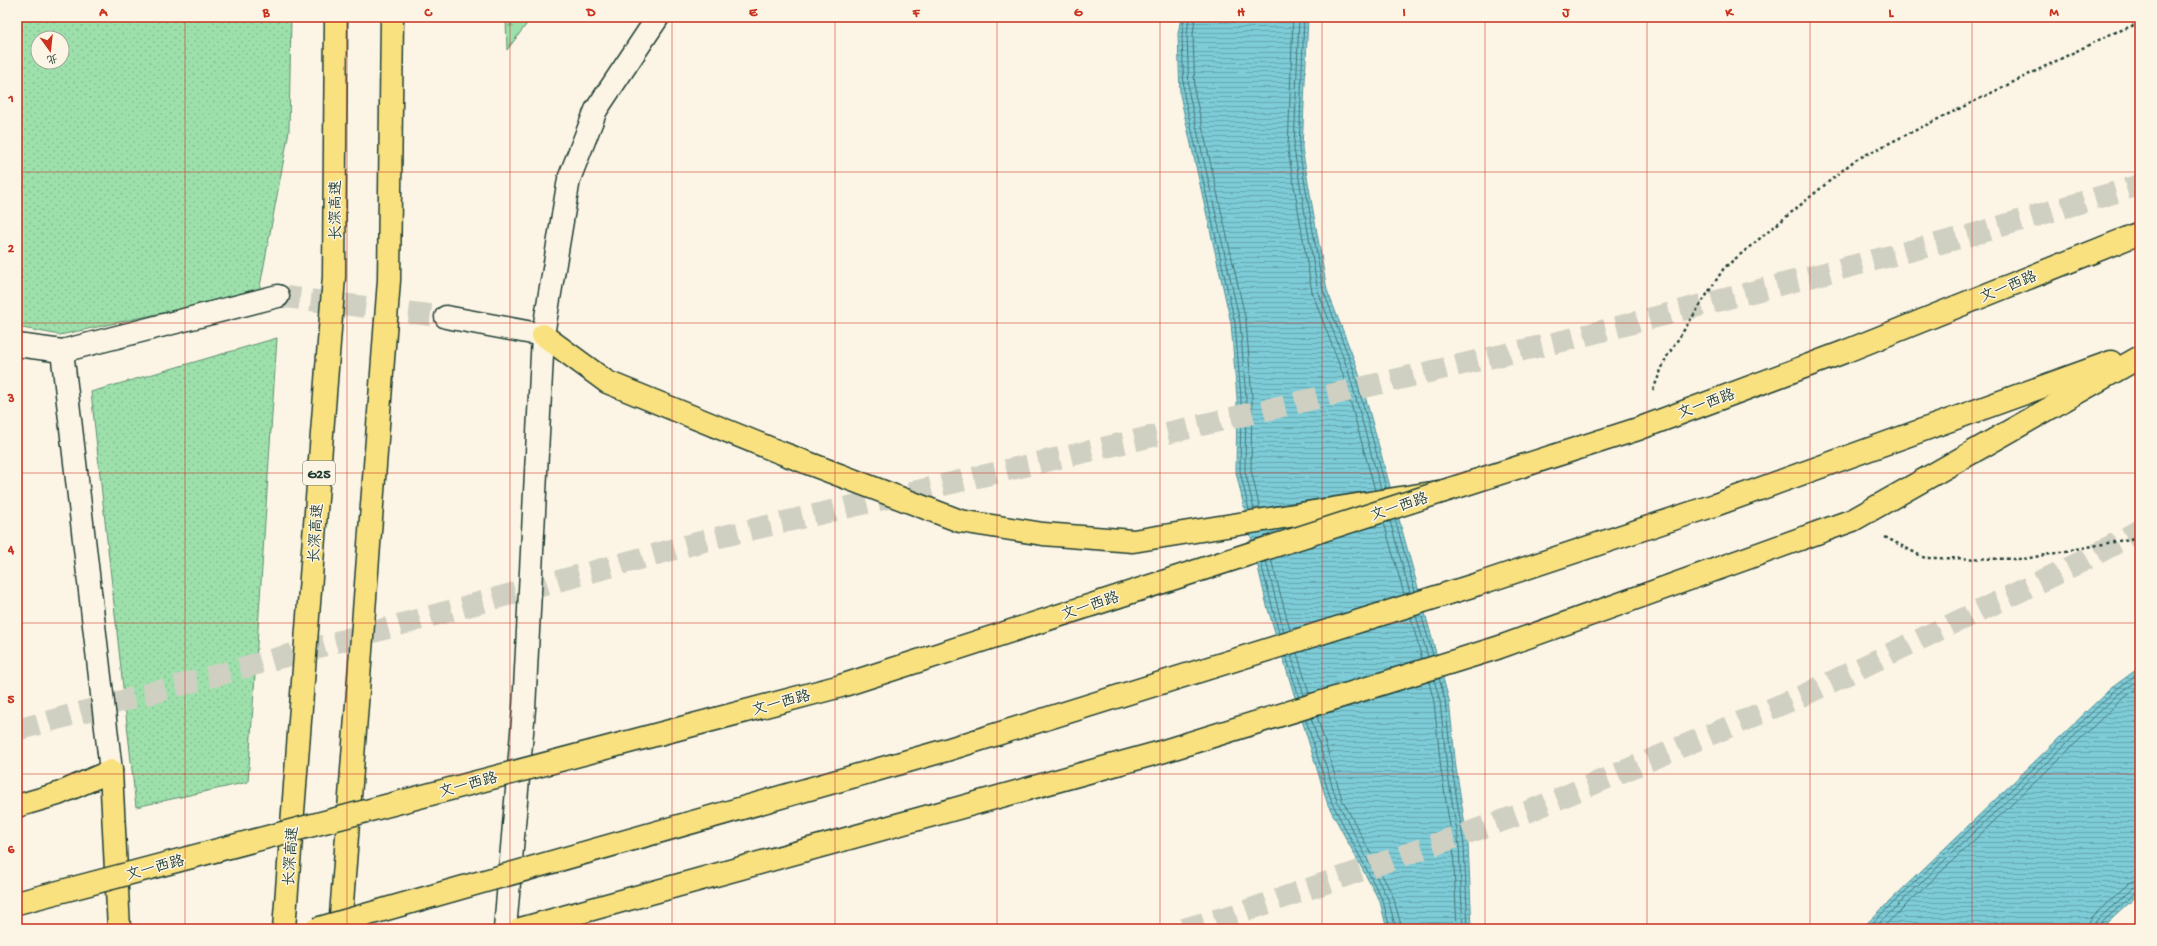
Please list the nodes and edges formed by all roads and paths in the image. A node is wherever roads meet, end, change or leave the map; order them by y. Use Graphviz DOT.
graph roads {
  1 [pos="336,17"];
  2 [pos="392,17"];
  3 [pos="658,17"];
  4 [pos="2140,23"];
  5 [pos="2140,233"];
  6 [pos="278,296"];
  7 [pos="446,317"];
  8 [pos="543,335"];
  9 [pos="17,346"];
  10 [pos="62,351"];
  11 [pos="2140,352"];
  12 [pos="2140,358"];
  13 [pos="1638,429"];
  14 [pos="1444,491"];
  15 [pos="1853,520"];
  16 [pos="2140,537"];
  17 [pos="111,771"];
  18 [pos="17,806"];
  19 [pos="17,903"];
  20 [pos="119,929"];
  21 [pos="284,929"];
  22 [pos="316,929"];
  23 [pos="340,929"];
  24 [pos="504,929"];
  25 [pos="520,929"];
  1 -- 21 [label="main road, 长深高速 / G25"];
  2 -- 23 [label="main road"];
  3 -- 8 [label="street"];
  4 -- 13 [label="path"];
  5 -- 13 [label="main road, 文一西路"];
  6 -- 10 [label="street"];
  7 -- 8 [label="street"];
  8 -- 14 [label="main road, bridge"];
  8 -- 24 [label="street"];
  9 -- 10 [label="street"];
  10 -- 17 [label="street"];
  11 -- 22 [label="main road, bridge"];
  12 -- 15 [label="main road"];
  13 -- 14 [label="main road, 文一西路"];
  14 -- 19 [label="main road, 文一西路, bridge"];
  15 -- 16 [label="path"];
  15 -- 25 [label="main road"];
  17 -- 18 [label="main road"];
  17 -- 20 [label="main road"];
}
